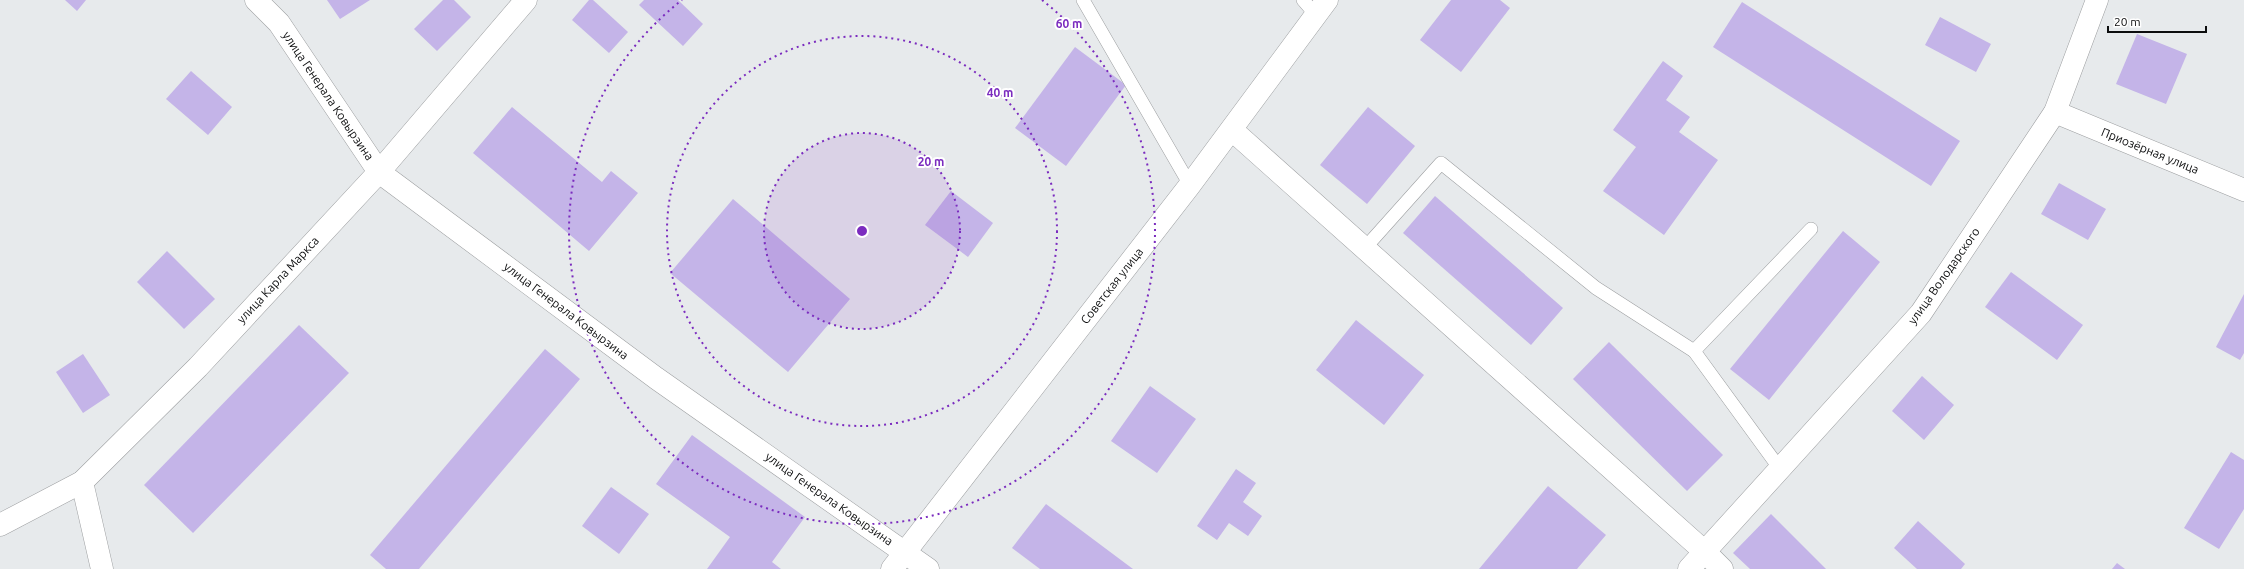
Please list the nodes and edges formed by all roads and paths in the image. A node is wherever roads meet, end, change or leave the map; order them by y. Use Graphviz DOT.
graph roads {
  1 [pos="256,0"];
  2 [pos="526,0"];
  3 [pos="1083,0"];
  4 [pos="2097,0"];
  5 [pos="1315,5"];
  6 [pos="2055,112"];
  7 [pos="1232,130"];
  8 [pos="379,172"];
  9 [pos="1190,185"];
  10 [pos="2244,190"];
  11 [pos="1811,229"];
  12 [pos="1365,248"];
  13 [pos="1694,351"];
  14 [pos="1780,469"];
  15 [pos="82,482"];
  16 [pos="0,525"];
  17 [pos="1705,552"];
  18 [pos="899,561"];
  19 [pos="102,569"];
  20 [pos="928,569"];
  21 [pos="1689,569"];
  22 [pos="1722,569"];
  1 -- 8 [label="street, улица Генерала Ковырзина"];
  2 -- 8 [label="street, улица Карла Маркса"];
  3 -- 9 [label="lane"];
  4 -- 6 [label="street, улица Володарского"];
  5 -- 7 [label="street, Советская улица"];
  6 -- 10 [label="street, Приозёрная улица"];
  6 -- 14 [label="street, улица Володарского"];
  7 -- 9 [label="street, Советская улица"];
  7 -- 12 [label="street"];
  8 -- 15 [label="street, улица Карла Маркса"];
  8 -- 18 [label="street, улица Генерала Ковырзина"];
  9 -- 18 [label="street, Советская улица"];
  11 -- 13 [label="lane"];
  12 -- 13 [label="lane"];
  12 -- 17 [label="street"];
  13 -- 14 [label="lane"];
  14 -- 17 [label="street, улица Володарского"];
  15 -- 16 [label="street, улица Карла Маркса"];
  15 -- 19 [label="street"];
  17 -- 21 [label="street, улица Володарского"];
  17 -- 22 [label="street"];
  18 -- 20 [label="street, улица Генерала Ковырзина"];
}
